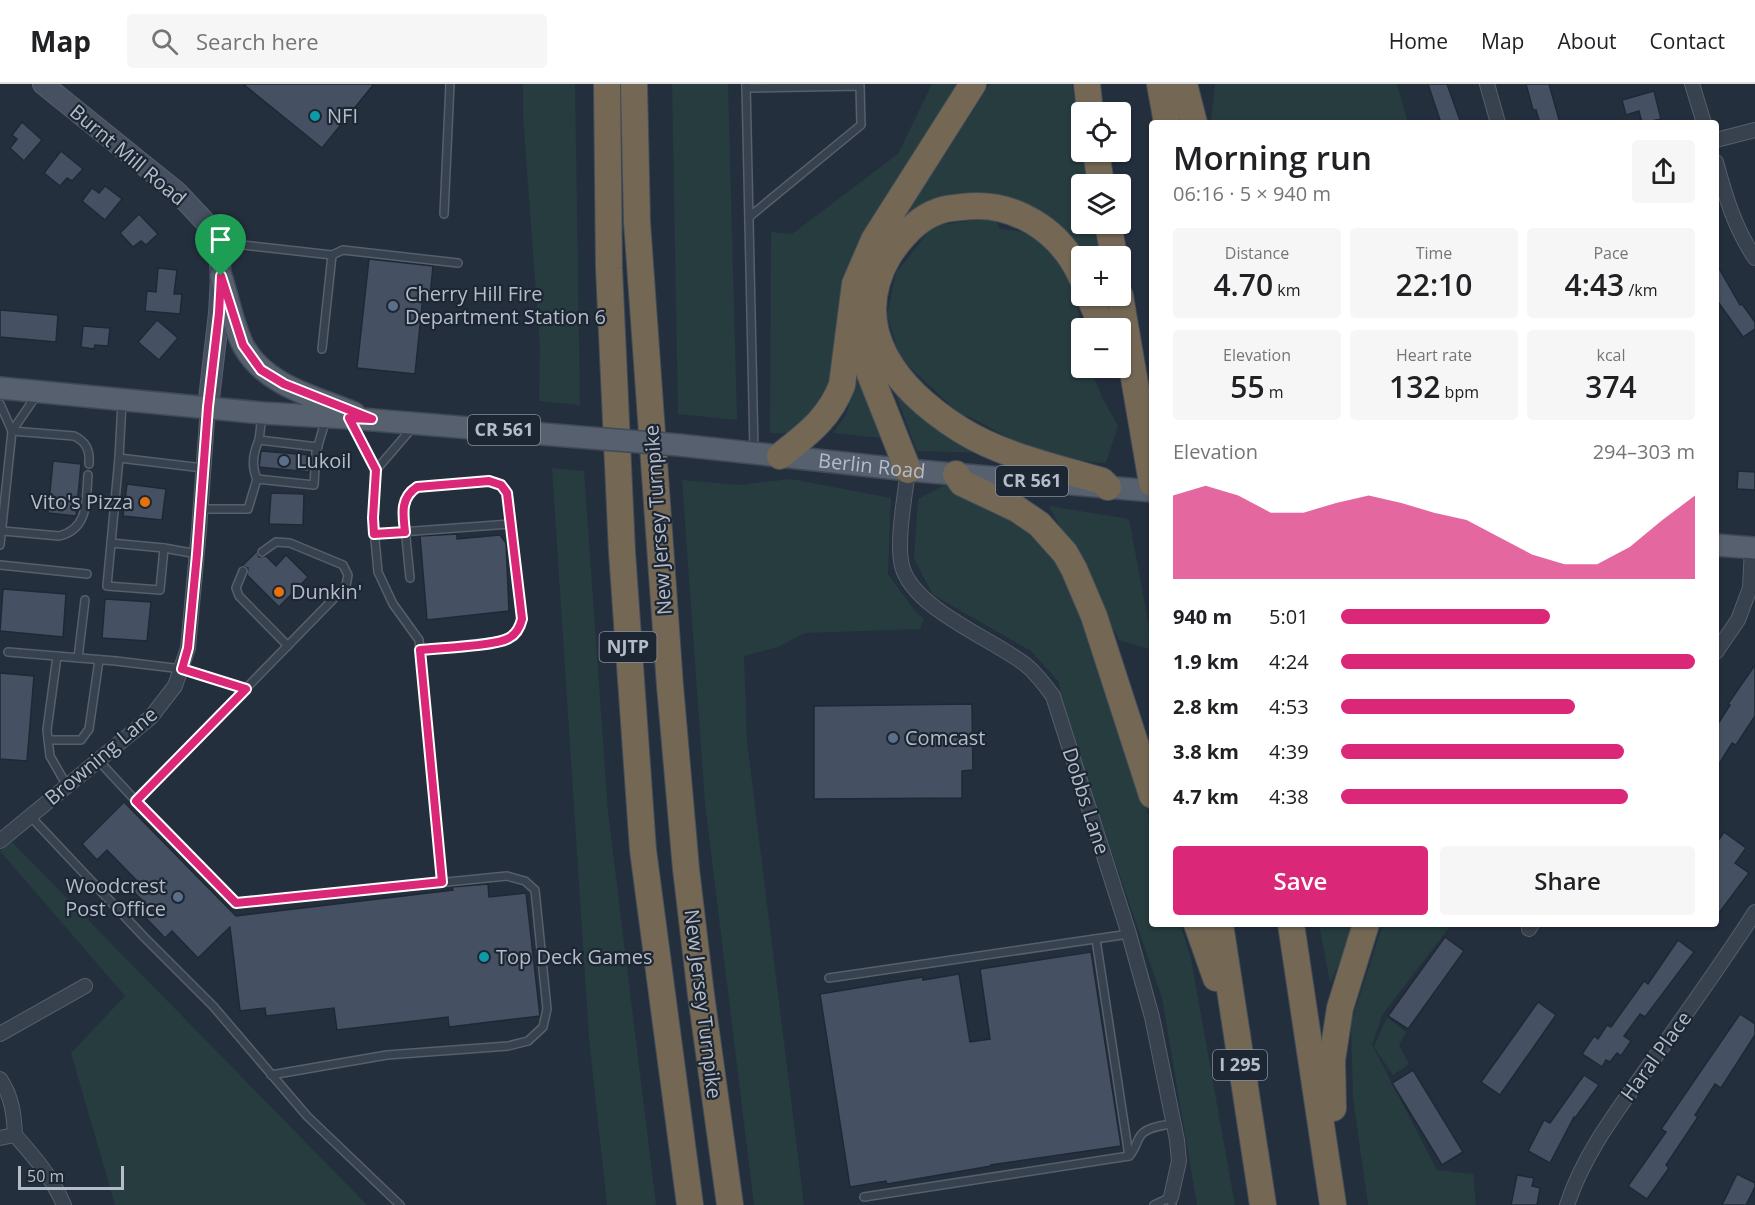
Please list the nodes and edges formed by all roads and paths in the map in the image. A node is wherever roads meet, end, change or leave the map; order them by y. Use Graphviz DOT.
graph roads {
  1 [pos="43,84"];
  2 [pos="450,84"];
  3 [pos="607,84"];
  4 [pos="634,84"];
  5 [pos="973,84"];
  6 [pos="1087,84"];
  7 [pos="1160,84"];
  8 [pos="1184,84"];
  9 [pos="1487,84"];
  10 [pos="1692,84"];
  11 [pos="746,86"];
  12 [pos="1089,102"];
  13 [pos="1166,120"];
  14 [pos="1193,120"];
  15 [pos="1497,120"];
  16 [pos="1703,120"];
  17 [pos="1755,130"];
  18 [pos="1719,139"];
  19 [pos="1719,173"];
  20 [pos="444,214"];
  21 [pos="749,217"];
  22 [pos="214,242"];
  23 [pos="332,255"];
  24 [pos="1755,258"];
  25 [pos="1071,259"];
  26 [pos="458,263"];
  27 [pos="221,276"];
  28 [pos="1122,306"];
  29 [pos="850,323"];
  30 [pos="322,349"];
  31 [pos="1123,378"];
  32 [pos="0,388"];
  33 [pos="40,391"];
  34 [pos="122,399"];
  35 [pos="0,404"];
  36 [pos="208,407"];
  37 [pos="262,413"];
  38 [pos="327,417"];
  39 [pos="349,418"];
  40 [pos="372,419"];
  41 [pos="1142,422"];
  42 [pos="416,423"];
  43 [pos="12,431"];
  44 [pos="259,440"];
  45 [pos="318,447"];
  46 [pos="754,454"];
  47 [pos="780,456"];
  48 [pos="119,458"];
  49 [pos="89,464"];
  50 [pos="1149,465"];
  51 [pos="203,468"];
  52 [pos="376,470"];
  53 [pos="908,470"];
  54 [pos="956,474"];
  55 [pos="88,475"];
  56 [pos="257,479"];
  57 [pos="1108,487"];
  58 [pos="1149,491"];
  59 [pos="201,509"];
  60 [pos="511,524"];
  61 [pos="3,531"];
  62 [pos="405,532"];
  63 [pos="374,534"];
  64 [pos="111,543"];
  65 [pos="1719,544"];
  66 [pos="0,546"];
  67 [pos="164,548"];
  68 [pos="1754,548"];
  69 [pos="262,552"];
  70 [pos="197,554"];
  71 [pos="0,565"];
  72 [pos="243,571"];
  73 [pos="87,574"];
  74 [pos="410,578"];
  75 [pos="1752,588"];
  76 [pos="85,600"];
  77 [pos="288,646"];
  78 [pos="1719,648"];
  79 [pos="420,650"];
  80 [pos="8,652"];
  81 [pos="57,656"];
  82 [pos="78,658"];
  83 [pos="99,660"];
  84 [pos="182,669"];
  85 [pos="246,689"];
  86 [pos="48,740"];
  87 [pos="98,760"];
  88 [pos="67,786"];
  89 [pos="1149,786"];
  90 [pos="136,801"];
  91 [pos="30,816"];
  92 [pos="0,841"];
  93 [pos="442,882"];
  94 [pos="1755,912"];
  95 [pos="1198,927"];
  96 [pos="1220,927"];
  97 [pos="1292,927"];
  98 [pos="1365,927"];
  99 [pos="1129,934"];
  100 [pos="1096,939"];
  101 [pos="829,978"];
  102 [pos="85,987"];
  103 [pos="1235,1033"];
  104 [pos="0,1034"];
  105 [pos="271,1075"];
  106 [pos="0,1079"];
  107 [pos="1174,1123"];
  108 [pos="15,1135"];
  109 [pos="0,1138"];
  110 [pos="1129,1156"];
  111 [pos="1326,1162"];
  112 [pos="864,1197"];
  113 [pos="1172,1201"];
  114 [pos="64,1205"];
  115 [pos="400,1205"];
  116 [pos="690,1205"];
  117 [pos="730,1205"];
  118 [pos="1154,1205"];
  119 [pos="1263,1205"];
  120 [pos="1333,1205"];
  121 [pos="1567,1205"];
  1 -- 22 [label="main road, Burnt Mill Road"];
  2 -- 20 [label="lane"];
  3 -- 116 [label="highway, New Jersey Turnpike / NJTP"];
  4 -- 117 [label="highway, New Jersey Turnpike / NJTP"];
  5 -- 29 [label="highway"];
  6 -- 12 [label="highway"];
  7 -- 13 [label="highway"];
  8 -- 14 [label="highway"];
  9 -- 15 [label="street"];
  10 -- 16 [label="street"];
  11 -- 21 [label="lane"];
  11 -- 21 [label="lane"];
  17 -- 18 [label="street"];
  19 -- 24 [label="street"];
  21 -- 46 [label="lane"];
  22 -- 23 [label="lane"];
  22 -- 27 [label="main road, Burnt Mill Road"];
  23 -- 26 [label="lane"];
  23 -- 30 [label="lane"];
  25 -- 57 [label="highway"];
  27 -- 36 [label="main road, Burnt Mill Road"];
  27 -- 40 [label="main road"];
  28 -- 41 [label="highway"];
  29 -- 47 [label="highway"];
  29 -- 53 [label="highway"];
  31 -- 41 [label="highway"];
  32 -- 33 [label="main road, CR 561"];
  33 -- 34 [label="main road, CR 561"];
  33 -- 43 [label="lane"];
  34 -- 36 [label="main road, CR 561"];
  34 -- 48 [label="lane"];
  35 -- 43 [label="lane"];
  36 -- 37 [label="main road, CR 561"];
  36 -- 51 [label="street, Browning Lane"];
  37 -- 38 [label="main road, CR 561"];
  37 -- 44 [label="lane"];
  38 -- 39 [label="main road, CR 561"];
  38 -- 45 [label="lane"];
  39 -- 40 [label="main road, CR 561"];
  39 -- 52 [label="lane"];
  40 -- 42 [label="main road, CR 561"];
  41 -- 50 [label="highway"];
  42 -- 46 [label="main road, Berlin Road / CR 561, bridge"];
  42 -- 52 [label="lane"];
  43 -- 49 [label="lane"];
  43 -- 61 [label="lane"];
  44 -- 45 [label="lane"];
  44 -- 56 [label="lane"];
  45 -- 56 [label="lane"];
  46 -- 47 [label="main road, Berlin Road / CR 561"];
  47 -- 53 [label="main road, Berlin Road / CR 561"];
  48 -- 51 [label="lane"];
  48 -- 64 [label="lane"];
  51 -- 59 [label="street, Browning Lane"];
  52 -- 63 [label="lane"];
  53 -- 54 [label="main road, Berlin Road / CR 561"];
  53 -- 99 [label="street, Dobbs Lane"];
  54 -- 57 [label="main road, Berlin Road / CR 561"];
  54 -- 89 [label="highway"];
  55 -- 61 [label="lane"];
  56 -- 59 [label="lane"];
  57 -- 58 [label="main road, Berlin Road / CR 561"];
  59 -- 70 [label="street, Browning Lane"];
  60 -- 62 [label="lane"];
  60 -- 62 [label="lane"];
  60 -- 79 [label="lane"];
  61 -- 66 [label="lane"];
  62 -- 63 [label="lane"];
  62 -- 74 [label="lane"];
  63 -- 79 [label="lane"];
  64 -- 67 [label="lane"];
  64 -- 67 [label="lane"];
  65 -- 68 [label="main road"];
  67 -- 70 [label="lane"];
  68 -- 75 [label="street"];
  69 -- 77 [label="lane"];
  70 -- 84 [label="street, Browning Lane"];
  71 -- 73 [label="lane"];
  72 -- 77 [label="lane"];
  75 -- 78 [label="street"];
  76 -- 82 [label="lane"];
  77 -- 85 [label="lane"];
  79 -- 93 [label="lane"];
  80 -- 81 [label="lane"];
  81 -- 82 [label="lane"];
  81 -- 86 [label="lane"];
  82 -- 83 [label="lane"];
  83 -- 84 [label="lane"];
  83 -- 86 [label="lane"];
  84 -- 85 [label="lane"];
  84 -- 87 [label="street, Browning Lane"];
  85 -- 90 [label="lane"];
  86 -- 88 [label="lane"];
  87 -- 88 [label="street, Browning Lane"];
  87 -- 90 [label="lane"];
  88 -- 91 [label="street, Browning Lane"];
  90 -- 93 [label="lane"];
  91 -- 92 [label="street, Browning Lane"];
  91 -- 105 [label="lane"];
  93 -- 105 [label="lane"];
  94 -- 121 [label="street, Haral Place"];
  95 -- 103 [label="highway"];
  96 -- 103 [label="highway, I 295"];
  97 -- 111 [label="highway"];
  98 -- 111 [label="highway"];
  99 -- 100 [label="lane"];
  99 -- 107 [label="street, Dobbs Lane"];
  100 -- 101 [label="lane"];
  100 -- 110 [label="lane"];
  102 -- 104 [label="street"];
  103 -- 119 [label="highway, I 295"];
  105 -- 115 [label="lane"];
  106 -- 108 [label="street"];
  107 -- 110 [label="lane"];
  107 -- 113 [label="street, Dobbs Lane"];
  108 -- 109 [label="street"];
  108 -- 114 [label="street"];
  110 -- 112 [label="lane"];
  111 -- 120 [label="highway"];
  113 -- 118 [label="lane"];
}
